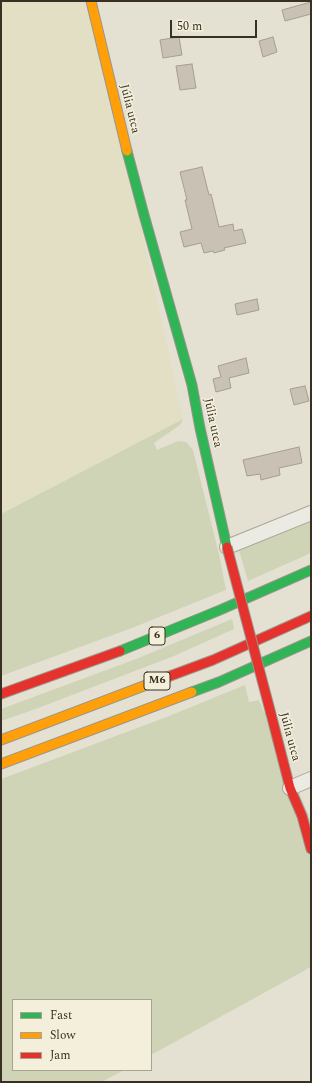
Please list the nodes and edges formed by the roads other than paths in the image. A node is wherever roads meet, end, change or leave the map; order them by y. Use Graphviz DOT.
graph roads {
  1 [pos="91,1"];
  2 [pos="311,513"];
  3 [pos="227,547"];
  4 [pos="311,570"];
  5 [pos="311,616"];
  6 [pos="311,641"];
  7 [pos="1,694"];
  8 [pos="1,740"];
  9 [pos="1,764"];
  10 [pos="311,779"];
  11 [pos="290,788"];
  12 [pos="311,849"];
  1 -- 3 [label="main road, Júlia utca"];
  2 -- 3 [label="street"];
  3 -- 11 [label="main road, Júlia utca, bridge"];
  4 -- 7 [label="main road, 6"];
  5 -- 8 [label="main road, M6"];
  6 -- 9 [label="main road, M6"];
  10 -- 11 [label="street"];
  11 -- 12 [label="main road, Júlia utca"];
}
